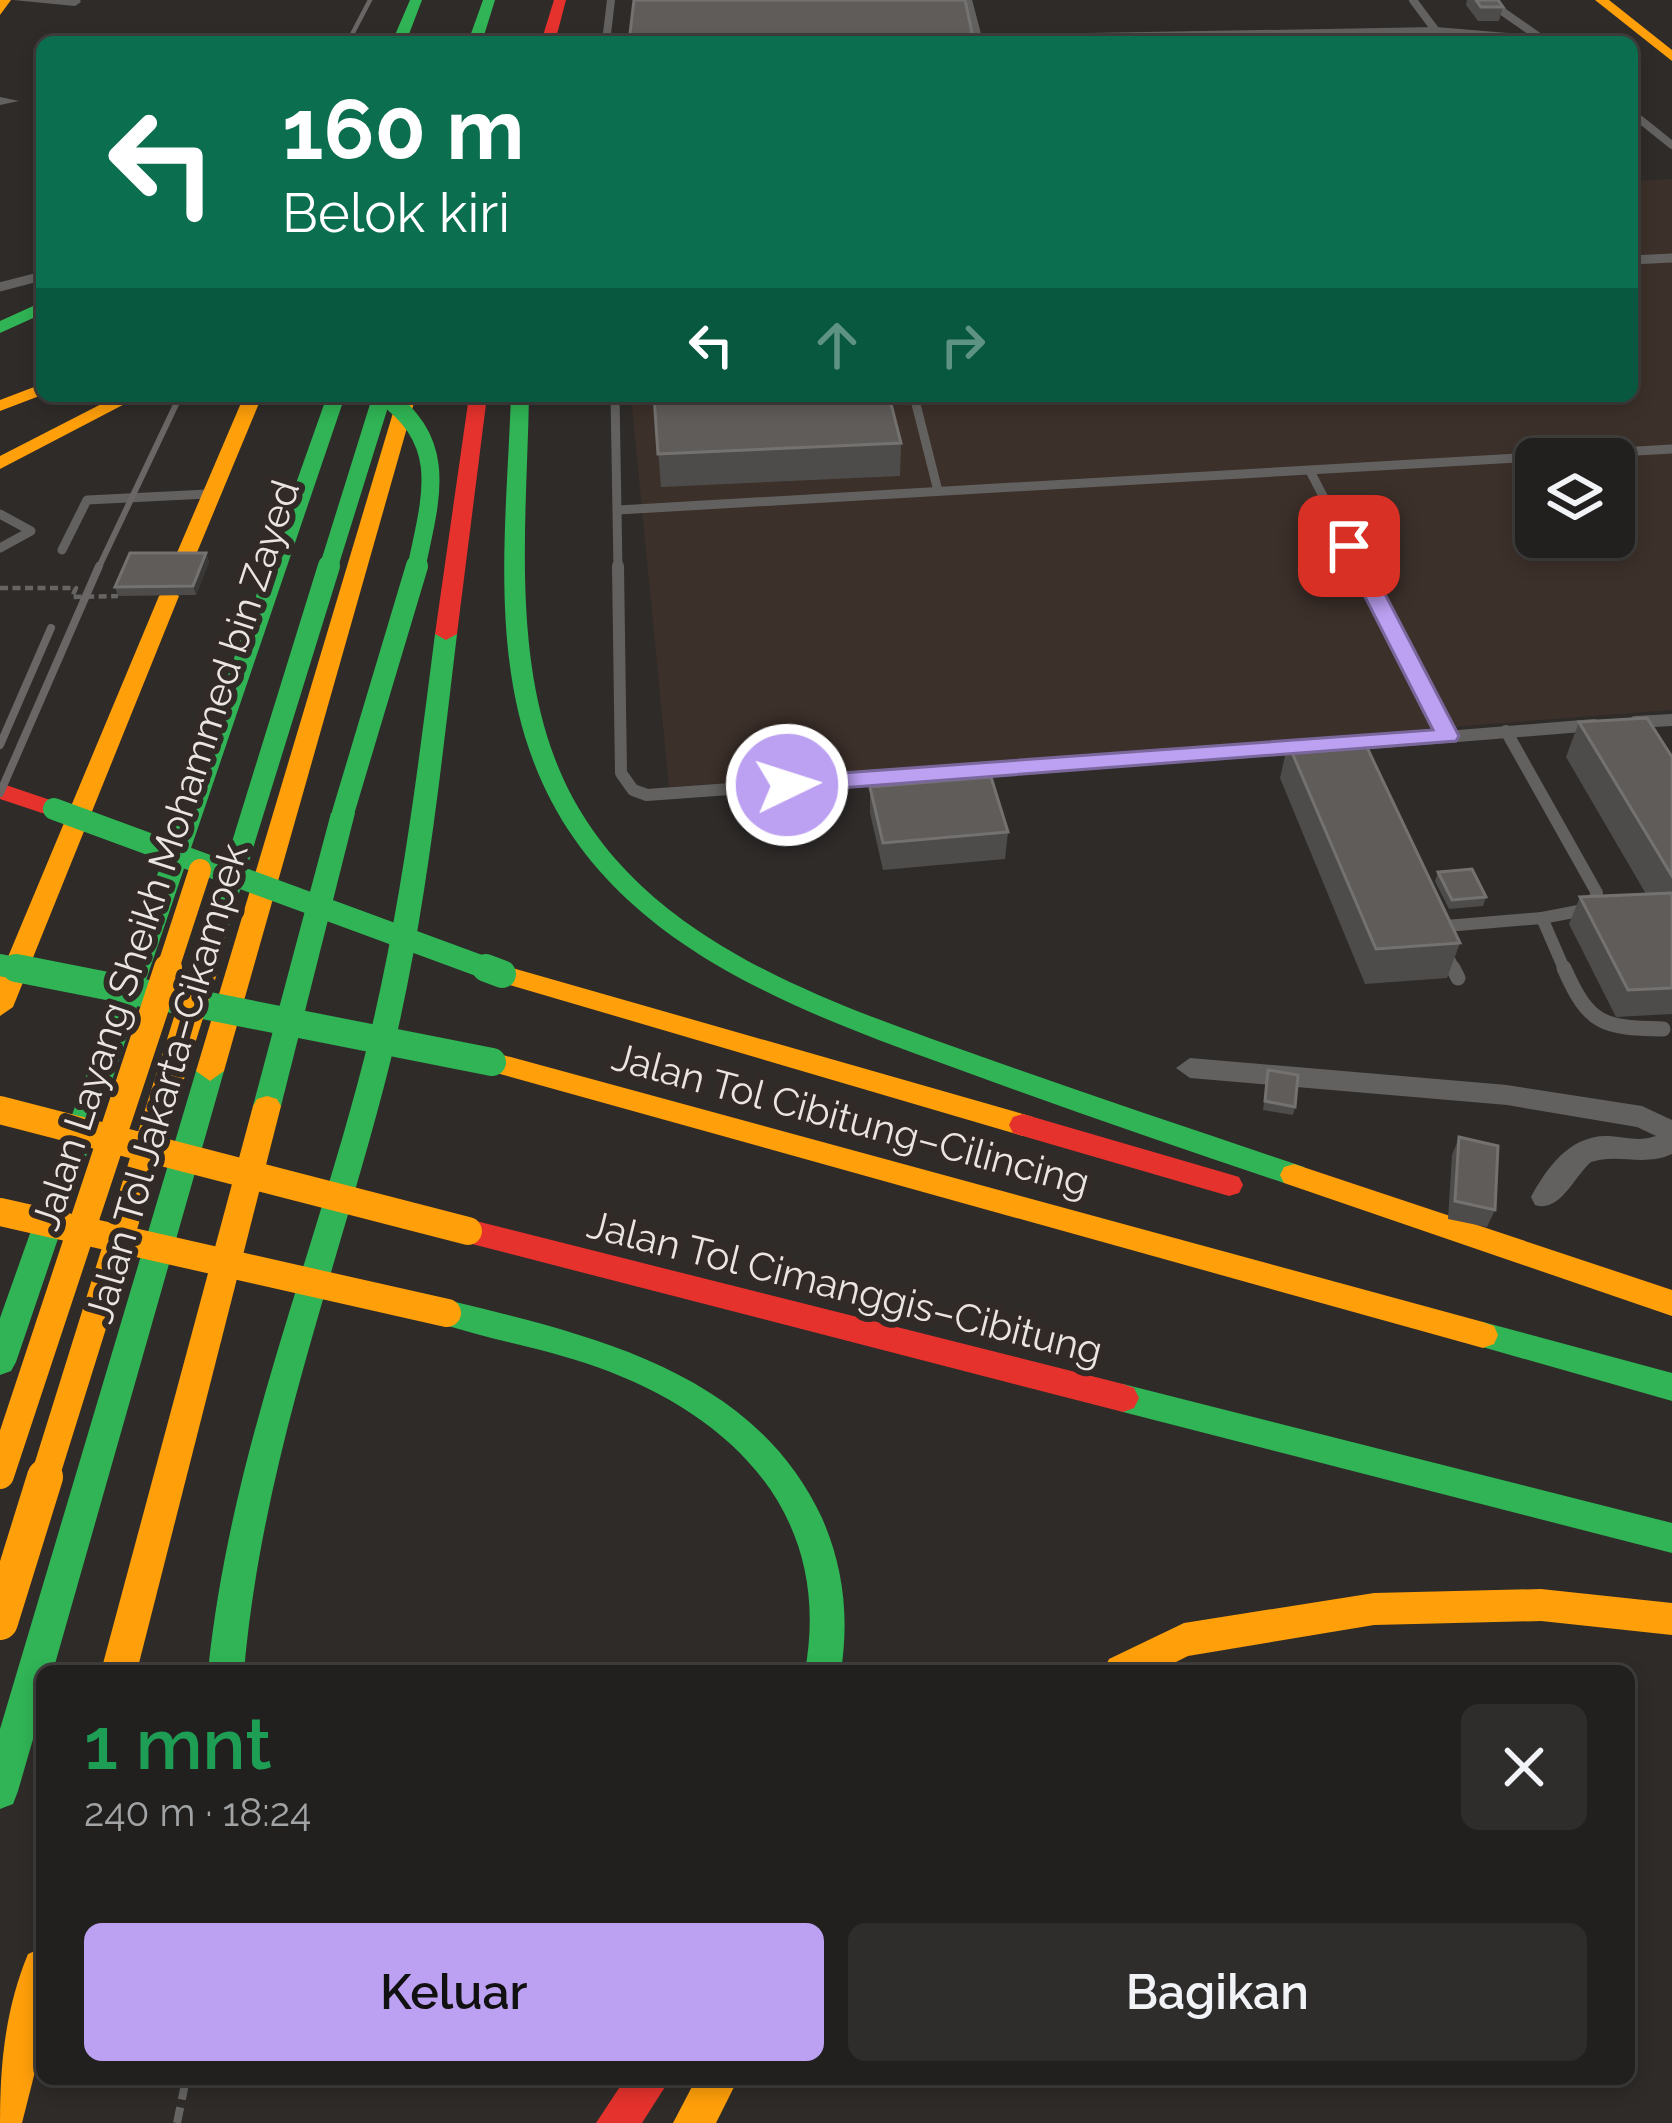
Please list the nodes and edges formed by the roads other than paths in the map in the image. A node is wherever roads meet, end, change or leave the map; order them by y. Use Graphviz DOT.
graph roads {
  1 [pos="416,0"];
  2 [pos="469,0"];
  3 [pos="489,0"];
  4 [pos="560,0"];
  5 [pos="611,0"];
  6 [pos="968,0"];
  7 [pos="1413,0"];
  8 [pos="1486,0"];
  9 [pos="1601,0"];
  10 [pos="75,2"];
  11 [pos="5,4"];
  12 [pos="512,7"];
  13 [pos="1436,31"];
  14 [pos="401,36"];
  15 [pos="457,36"];
  16 [pos="477,36"];
  17 [pos="496,36"];
  18 [pos="550,36"];
  19 [pos="607,36"];
  20 [pos="977,36"];
  21 [pos="1207,36"];
  22 [pos="1490,36"];
  23 [pos="1538,36"];
  24 [pos="1672,57"];
  25 [pos="1638,117"];
  26 [pos="1672,145"];
  27 [pos="1672,258"];
  28 [pos="1638,260"];
  29 [pos="36,278"];
  30 [pos="0,286"];
  31 [pos="36,310"];
  32 [pos="0,328"];
  33 [pos="36,391"];
  34 [pos="119,402"];
  35 [pos="251,402"];
  36 [pos="334,402"];
  37 [pos="356,402"];
  38 [pos="381,402"];
  39 [pos="393,402"];
  40 [pos="405,402"];
  41 [pos="477,402"];
  42 [pos="520,402"];
  43 [pos="615,402"];
  44 [pos="916,402"];
  45 [pos="0,406"];
  46 [pos="1672,449"];
  47 [pos="0,463"];
  48 [pos="1310,471"];
  49 [pos="938,491"];
  50 [pos="212,494"];
  51 [pos="618,510"];
  52 [pos="0,514"];
  53 [pos="0,548"];
  54 [pos="62,550"];
  55 [pos="183,562"];
  56 [pos="169,596"];
  57 [pos="1672,720"];
  58 [pos="1624,723"];
  59 [pos="1601,724"];
  60 [pos="1506,731"];
  61 [pos="1448,736"];
  62 [pos="1349,745"];
  63 [pos="1359,765"];
  64 [pos="0,790"];
  65 [pos="1425,907"];
  66 [pos="1542,918"];
  67 [pos="1434,927"];
  68 [pos="0,965"];
  69 [pos="1458,978"];
  70 [pos="0,1007"];
  71 [pos="1663,1029"];
  72 [pos="1190,1068"];
  73 [pos="0,1110"];
  74 [pos="1672,1136"];
  75 [pos="1545,1197"];
  76 [pos="0,1212"];
  77 [pos="1672,1303"];
  78 [pos="1672,1314"];
  79 [pos="0,1362"];
  80 [pos="1672,1387"];
  81 [pos="0,1475"];
  82 [pos="1672,1538"];
  83 [pos="1672,1619"];
  84 [pos="0,1622"];
  85 [pos="37,1665"];
  86 [pos="121,1665"];
  87 [pos="226,1665"];
  88 [pos="823,1665"];
  89 [pos="1133,1665"];
  90 [pos="36,1668"];
  91 [pos="0,1791"];
  92 [pos="36,1991"];
  93 [pos="645,2085"];
  94 [pos="715,2085"];
  95 [pos="1,2123"];
  96 [pos="616,2123"];
  97 [pos="694,2123"];
  1 -- 14 [label="main road"];
  2 -- 15 [label="main road"];
  3 -- 16 [label="main road"];
  4 -- 18 [label="main road"];
  5 -- 19 [label="lane"];
  6 -- 20 [label="lane"];
  7 -- 13 [label="lane"];
  8 -- 23 [label="lane"];
  9 -- 24 [label="main road"];
  10 -- 11 [label="street"];
  12 -- 17 [label="main road"];
  13 -- 21 [label="lane"];
  13 -- 22 [label="lane"];
  25 -- 26 [label="lane"];
  27 -- 28 [label="lane"];
  29 -- 30 [label="lane"];
  31 -- 32 [label="main road"];
  33 -- 45 [label="main road"];
  34 -- 47 [label="main road"];
  35 -- 50 [label="main road"];
  36 -- 79 [label="main road, Jalan Tol Jakarta–Cikampek"];
  37 -- 81 [label="main road, Jalan Layang Sheikh Mohammed bin Zayed, bridge"];
  38 -- 84 [label="main road, Jalan Layang Sheikh Mohammed bin Zayed, bridge"];
  39 -- 86 [label="main road, bridge"];
  40 -- 85 [label="main road, Jalan Tol Jakarta–Cikampek"];
  41 -- 87 [label="main road"];
  42 -- 77 [label="main road"];
  43 -- 51 [label="lane"];
  44 -- 49 [label="lane"];
  46 -- 48 [label="lane"];
  48 -- 49 [label="lane"];
  48 -- 61 [label="lane"];
  49 -- 51 [label="lane"];
  50 -- 54 [label="lane"];
  50 -- 55 [label="main road"];
  51 -- 62 [label="lane"];
  52 -- 53 [label="lane"];
  56 -- 70 [label="main road"];
  57 -- 58 [label="lane"];
  59 -- 60 [label="lane"];
  60 -- 61 [label="lane"];
  60 -- 66 [label="lane"];
  61 -- 62 [label="lane"];
  62 -- 63 [label="lane"];
  64 -- 78 [label="main road, bridge"];
  65 -- 67 [label="lane"];
  66 -- 67 [label="lane"];
  66 -- 71 [label="lane"];
  67 -- 69 [label="lane"];
  68 -- 80 [label="main road, Jalan Tol Cibitung–Cilincing, bridge"];
  72 -- 74 [label="street"];
  73 -- 82 [label="main road, Jalan Tol Cimanggis–Cibitung, bridge"];
  74 -- 75 [label="street"];
  76 -- 88 [label="main road, bridge"];
  83 -- 89 [label="main road"];
  90 -- 91 [label="main road, Jalan Tol Jakarta–Cikampek"];
  92 -- 95 [label="main road"];
  93 -- 96 [label="main road"];
  94 -- 97 [label="main road"];
}
